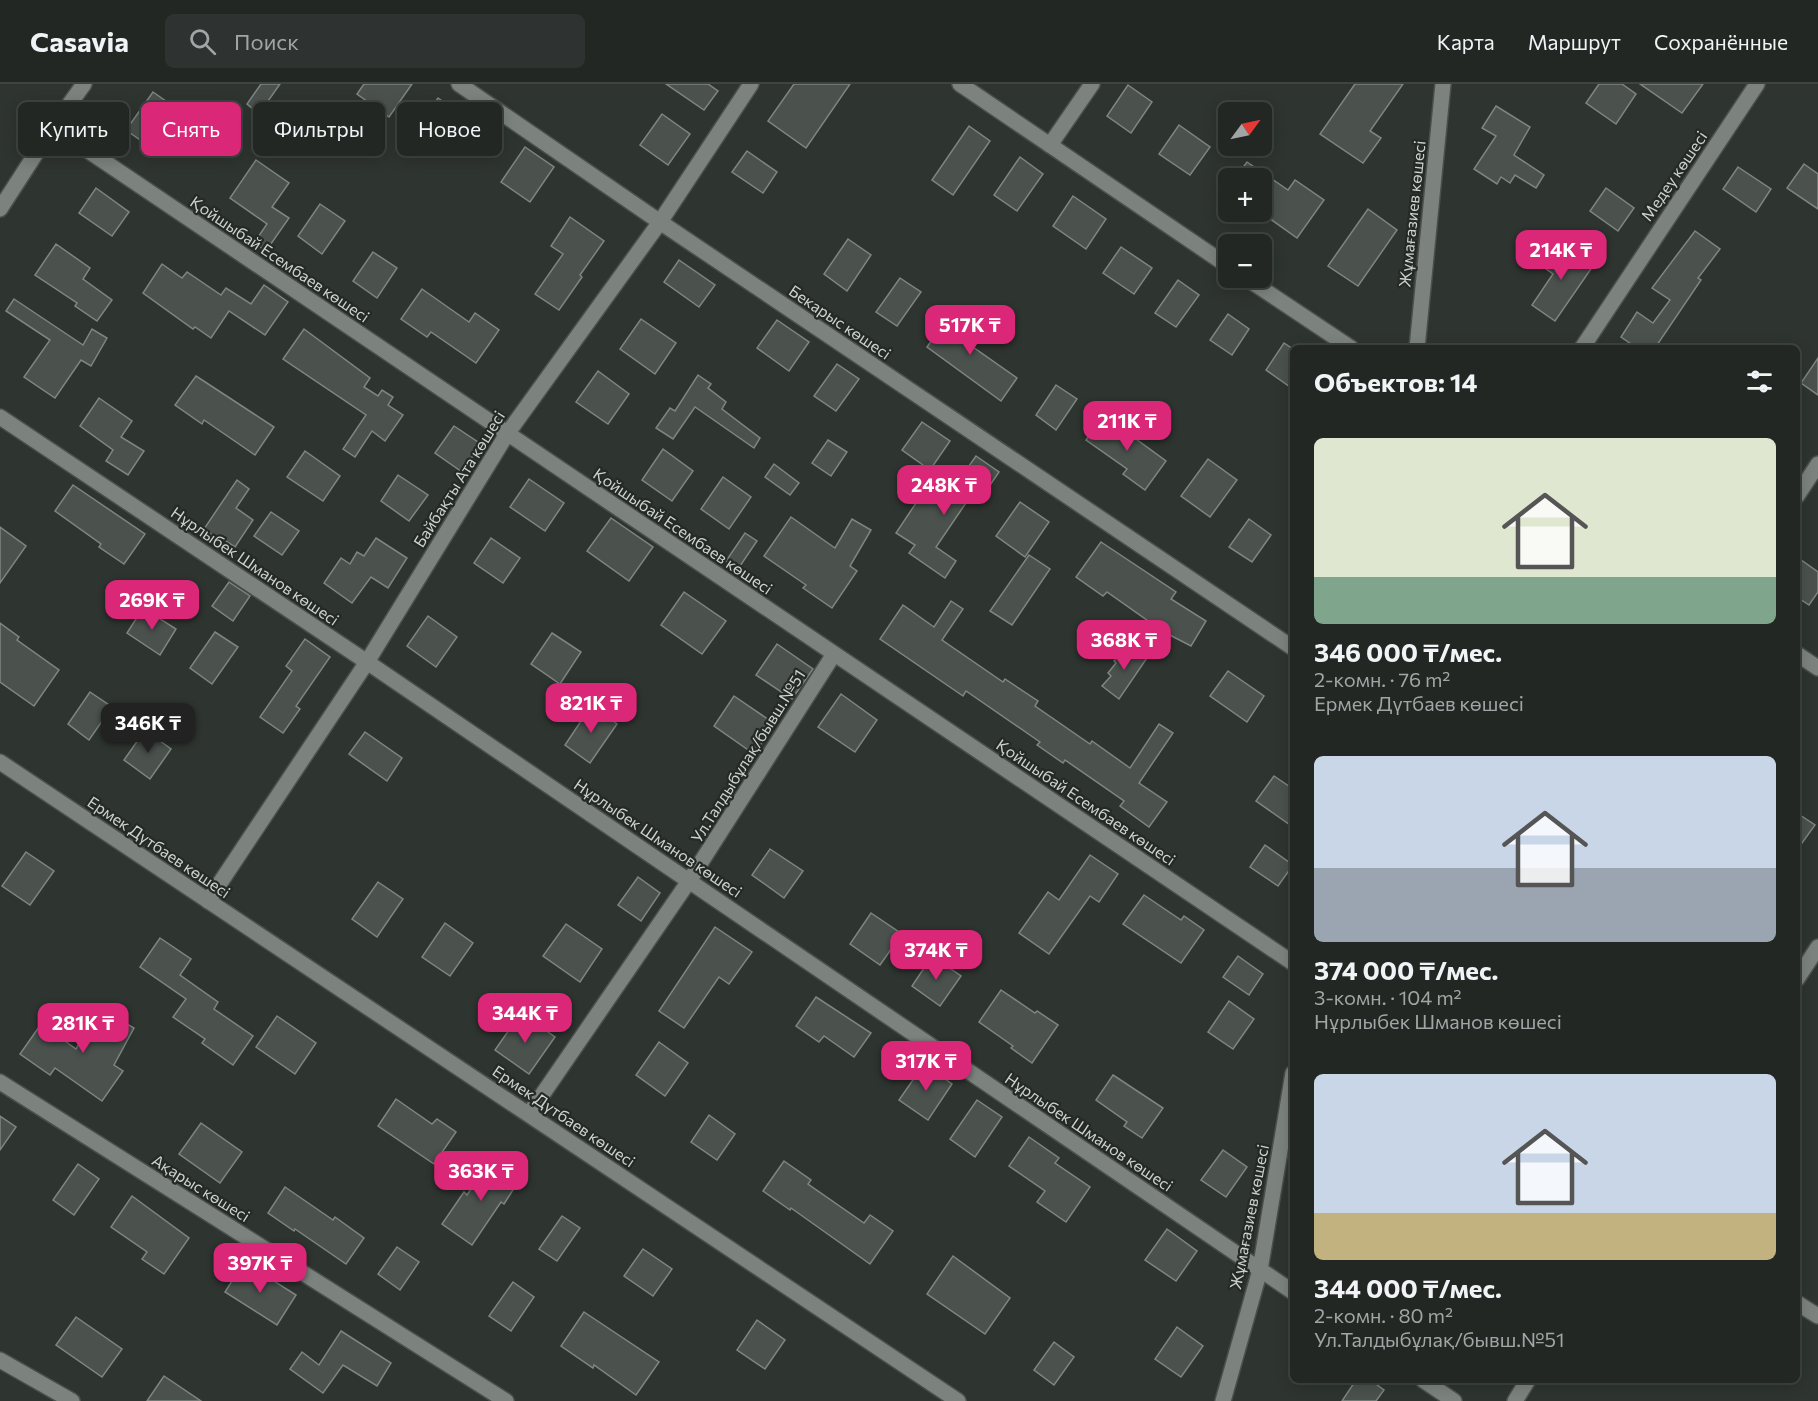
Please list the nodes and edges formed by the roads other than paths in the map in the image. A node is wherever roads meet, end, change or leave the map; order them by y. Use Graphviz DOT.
graph roads {
  1 [pos="84,84"];
  2 [pos="459,84"];
  3 [pos="752,84"];
  4 [pos="960,84"];
  5 [pos="1092,84"];
  6 [pos="1443,84"];
  7 [pos="1757,84"];
  8 [pos="71,102"];
  9 [pos="1050,146"];
  10 [pos="34,156"];
  11 [pos="96,156"];
  12 [pos="0,209"];
  13 [pos="660,222"];
  14 [pos="1218,259"];
  15 [pos="1261,288"];
  16 [pos="1346,345"];
  17 [pos="1418,345"];
  18 [pos="1584,345"];
  19 [pos="0,417"];
  20 [pos="507,434"];
  21 [pos="1818,464"];
  22 [pos="1800,491"];
  23 [pos="1290,646"];
  24 [pos="834,654"];
  25 [pos="1800,656"];
  26 [pos="367,662"];
  27 [pos="1818,668"];
  28 [pos="0,762"];
  29 [pos="689,881"];
  30 [pos="208,901"];
  31 [pos="1818,947"];
  32 [pos="1290,961"];
  33 [pos="1800,974"];
  34 [pos="0,1082"];
  35 [pos="1290,1091"];
  36 [pos="529,1114"];
  37 [pos="1260,1270"];
  38 [pos="1290,1291"];
  39 [pos="1800,1305"];
  40 [pos="1818,1316"];
  41 [pos="0,1360"];
  42 [pos="1427,1383"];
  43 [pos="1526,1383"];
  44 [pos="72,1401"];
  45 [pos="506,1401"];
  46 [pos="958,1401"];
  47 [pos="1223,1401"];
  48 [pos="1454,1401"];
  49 [pos="1515,1401"];
  1 -- 8 [label="street"];
  2 -- 13 [label="street, Бекарыс көшесі"];
  3 -- 13 [label="street, Байбақты Ата көшесі"];
  4 -- 9 [label="street"];
  5 -- 9 [label="street"];
  6 -- 17 [label="street, Жұмағазиев көшесі"];
  7 -- 18 [label="street, Медеу көшесі"];
  9 -- 14 [label="street"];
  10 -- 12 [label="street"];
  11 -- 20 [label="street, Қойшыбай Есембаев көшесі"];
  13 -- 20 [label="street, Байбақты Ата көшесі"];
  13 -- 23 [label="street, Бекарыс көшесі"];
  15 -- 16 [label="street"];
  19 -- 26 [label="street, Нұрлыбек Шманов көшесі"];
  20 -- 24 [label="street, Қойшыбай Есембаев көшесі"];
  20 -- 26 [label="street, Байбақты Ата көшесі"];
  21 -- 22 [label="street"];
  24 -- 29 [label="street, Ул.Талдыбұлақ/бывш.№51"];
  24 -- 32 [label="street, Қойшыбай Есембаев көшесі"];
  25 -- 27 [label="street"];
  26 -- 29 [label="street, Нұрлыбек Шманов көшесі"];
  26 -- 30 [label="street, Байбақты Ата көшесі"];
  28 -- 30 [label="street, Ермек Дүтбаев көшесi"];
  29 -- 36 [label="street, Ул.Талдыбұлақ/бывш.№51"];
  29 -- 37 [label="street, Нұрлыбек Шманов көшесі"];
  30 -- 36 [label="street, Ермек Дүтбаев көшесi"];
  31 -- 33 [label="street"];
  34 -- 45 [label="street, Ақарыс көшесi"];
  35 -- 37 [label="street, Жұмағазиев көшесі"];
  36 -- 46 [label="street, Ермек Дүтбаев көшесi"];
  37 -- 38 [label="street, Нұрлыбек Шманов көшесі"];
  37 -- 47 [label="street, Жұмағазиев көшесі"];
  39 -- 40 [label="street"];
  41 -- 44 [label="street"];
  42 -- 48 [label="street"];
  43 -- 49 [label="street"];
}
